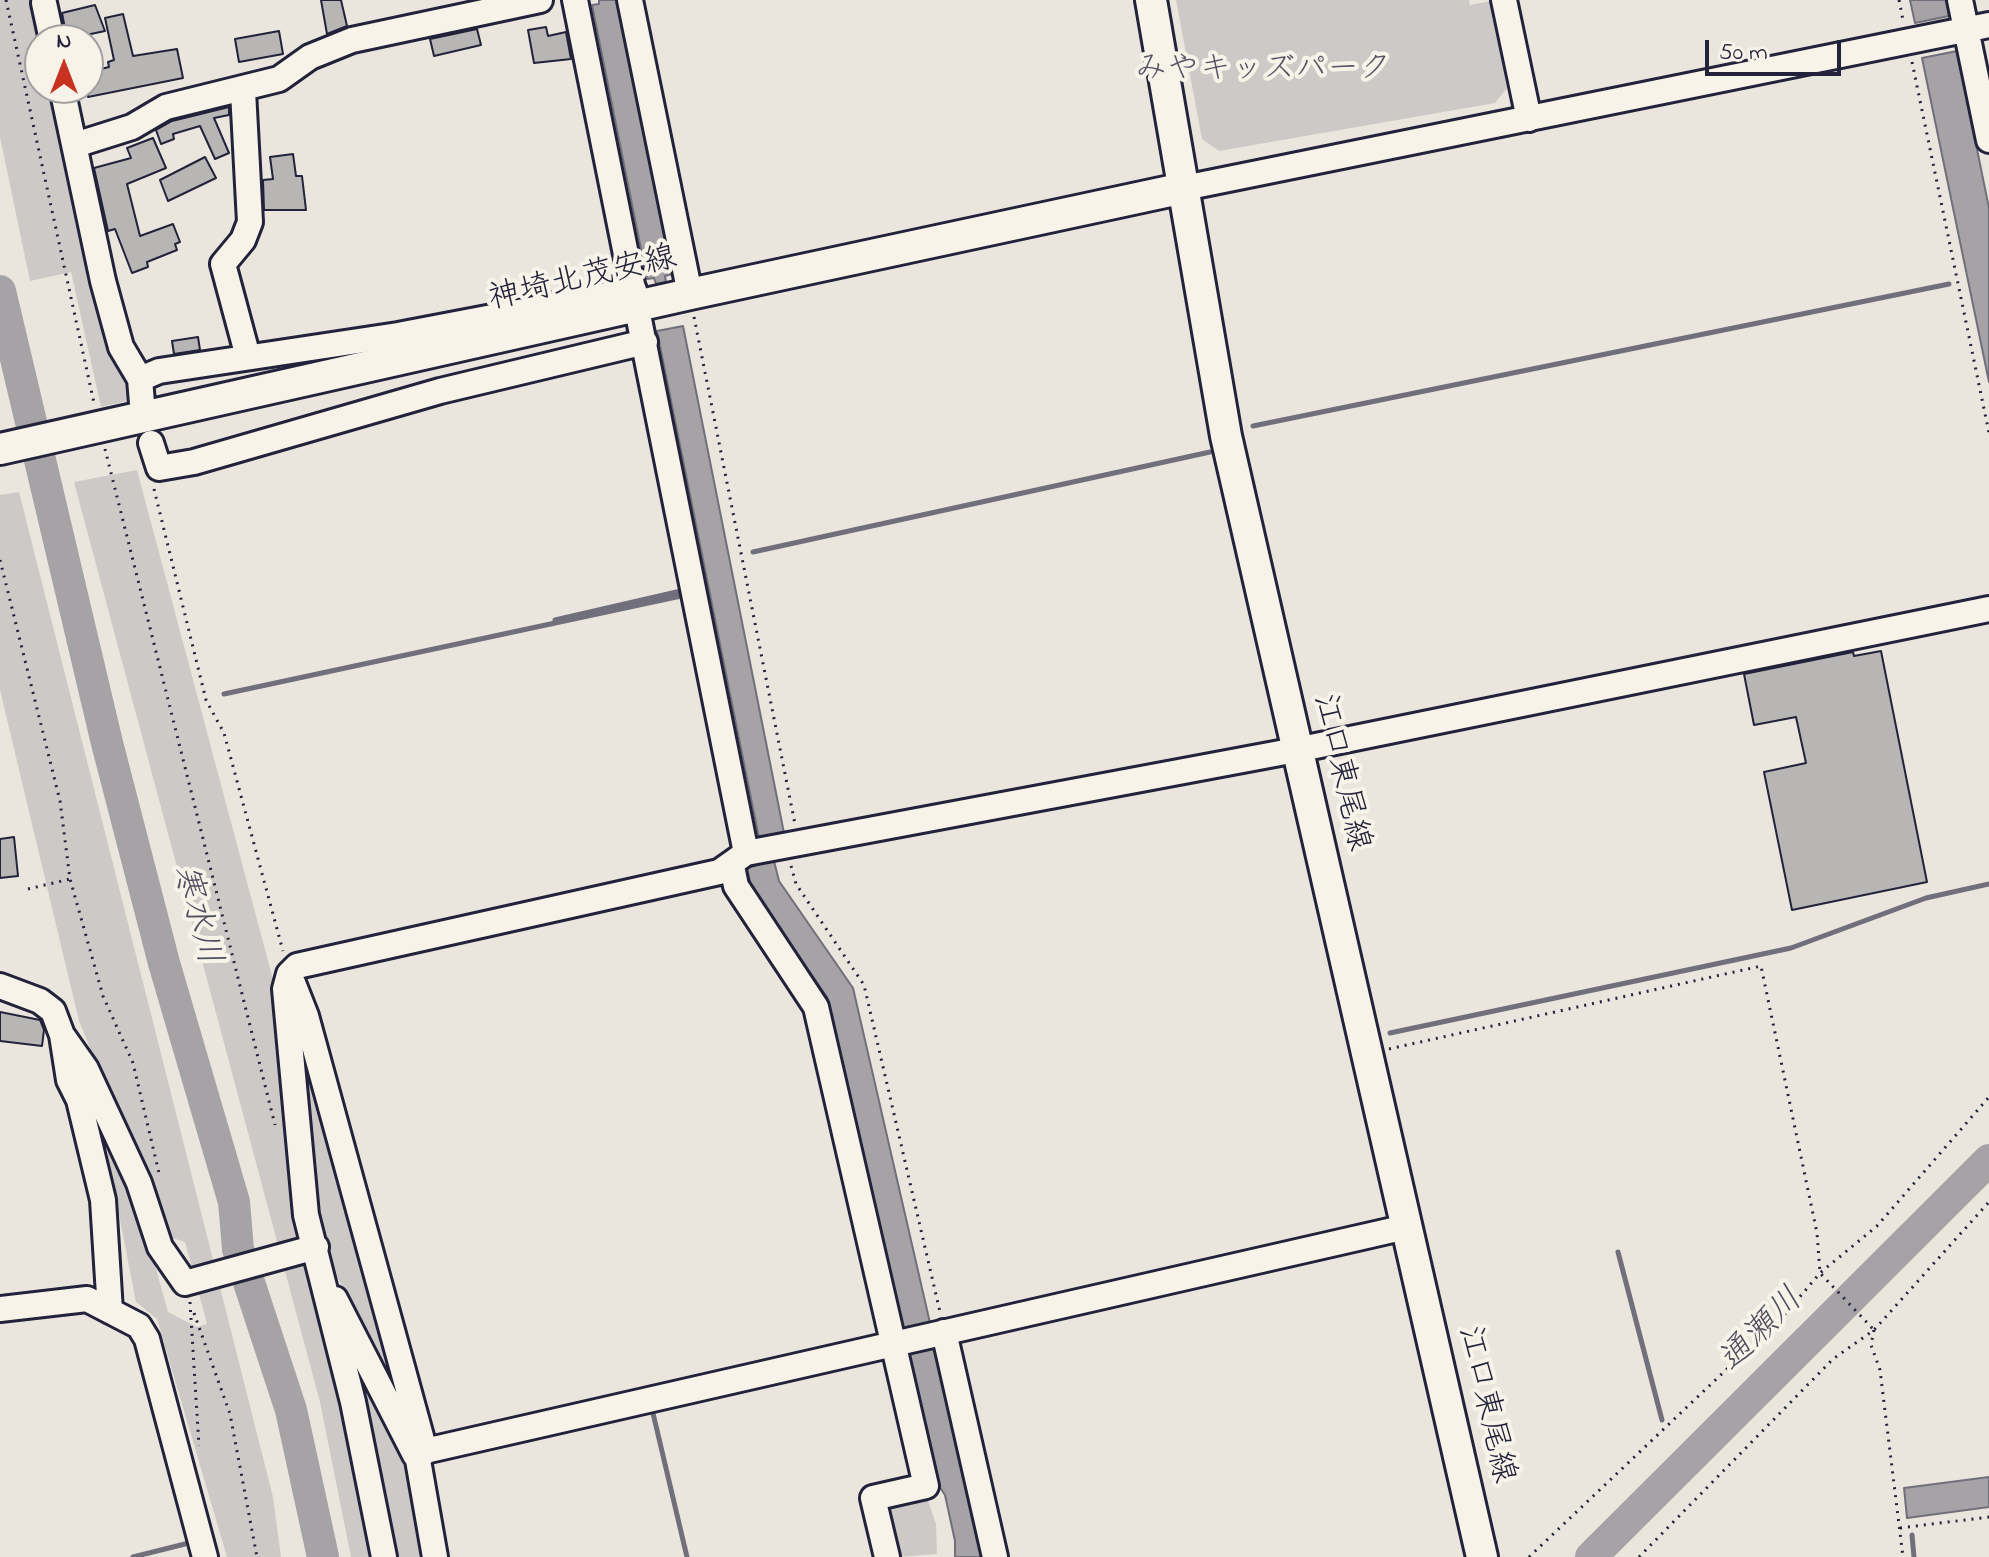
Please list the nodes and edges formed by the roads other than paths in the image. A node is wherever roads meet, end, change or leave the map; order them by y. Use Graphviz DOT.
graph roads {
  1 [pos="540,0"];
  2 [pos="575,0"];
  3 [pos="630,0"];
  4 [pos="1151,0"];
  5 [pos="1504,0"];
  6 [pos="1960,0"];
  7 [pos="44,3"];
  8 [pos="49,24"];
  9 [pos="1978,28"];
  10 [pos="243,91"];
  11 [pos="66,104"];
  12 [pos="1529,119"];
  13 [pos="1989,140"];
  14 [pos="75,145"];
  15 [pos="1184,188"];
  16 [pos="690,294"];
  17 [pos="636,298"];
  18 [pos="645,342"];
  19 [pos="248,357"];
  20 [pos="151,443"];
  21 [pos="0,449"];
  22 [pos="1989,609"];
  23 [pos="1296,750"];
  24 [pos="761,852"];
  25 [pos="289,974"];
  26 [pos="0,986"];
  27 [pos="62,1035"];
  28 [pos="1406,1227"];
  29 [pos="313,1255"];
  30 [pos="0,1309"];
  31 [pos="110,1311"];
  32 [pos="919,1338"];
  33 [pos="422,1456"];
  34 [pos="205,1557"];
  35 [pos="384,1557"];
  36 [pos="435,1557"];
  37 [pos="887,1557"];
  38 [pos="995,1557"];
  39 [pos="1482,1557"];
  1 -- 10 [label="street"];
  2 -- 17 [label="street"];
  3 -- 16 [label="street"];
  4 -- 15 [label="main road, 江口東尾線"];
  5 -- 12 [label="street"];
  6 -- 9 [label="street"];
  7 -- 8 [label="street"];
  9 -- 12 [label="street"];
  9 -- 13 [label="street"];
  10 -- 14 [label="street"];
  10 -- 19 [label="street"];
  11 -- 14 [label="street"];
  12 -- 15 [label="street"];
  14 -- 19 [label="street"];
  15 -- 16 [label="main road, 神埼北茂安線"];
  15 -- 23 [label="main road, 江口東尾線"];
  16 -- 17 [label="main road, 神埼北茂安線"];
  17 -- 18 [label="street"];
  17 -- 19 [label="street"];
  17 -- 21 [label="main road, 神埼北茂安線"];
  18 -- 20 [label="street"];
  18 -- 24 [label="street"];
  22 -- 23 [label="street"];
  23 -- 24 [label="street"];
  23 -- 28 [label="main road, 江口東尾線"];
  24 -- 25 [label="street"];
  24 -- 32 [label="street"];
  25 -- 29 [label="street"];
  25 -- 33 [label="street"];
  26 -- 27 [label="street"];
  27 -- 29 [label="street"];
  27 -- 31 [label="street"];
  28 -- 32 [label="street"];
  28 -- 39 [label="main road, 江口東尾線"];
  29 -- 33 [label="street"];
  29 -- 35 [label="street"];
  30 -- 31 [label="street"];
  31 -- 34 [label="street"];
  32 -- 33 [label="street"];
  32 -- 37 [label="street"];
  32 -- 38 [label="street"];
  33 -- 36 [label="street"];
}
